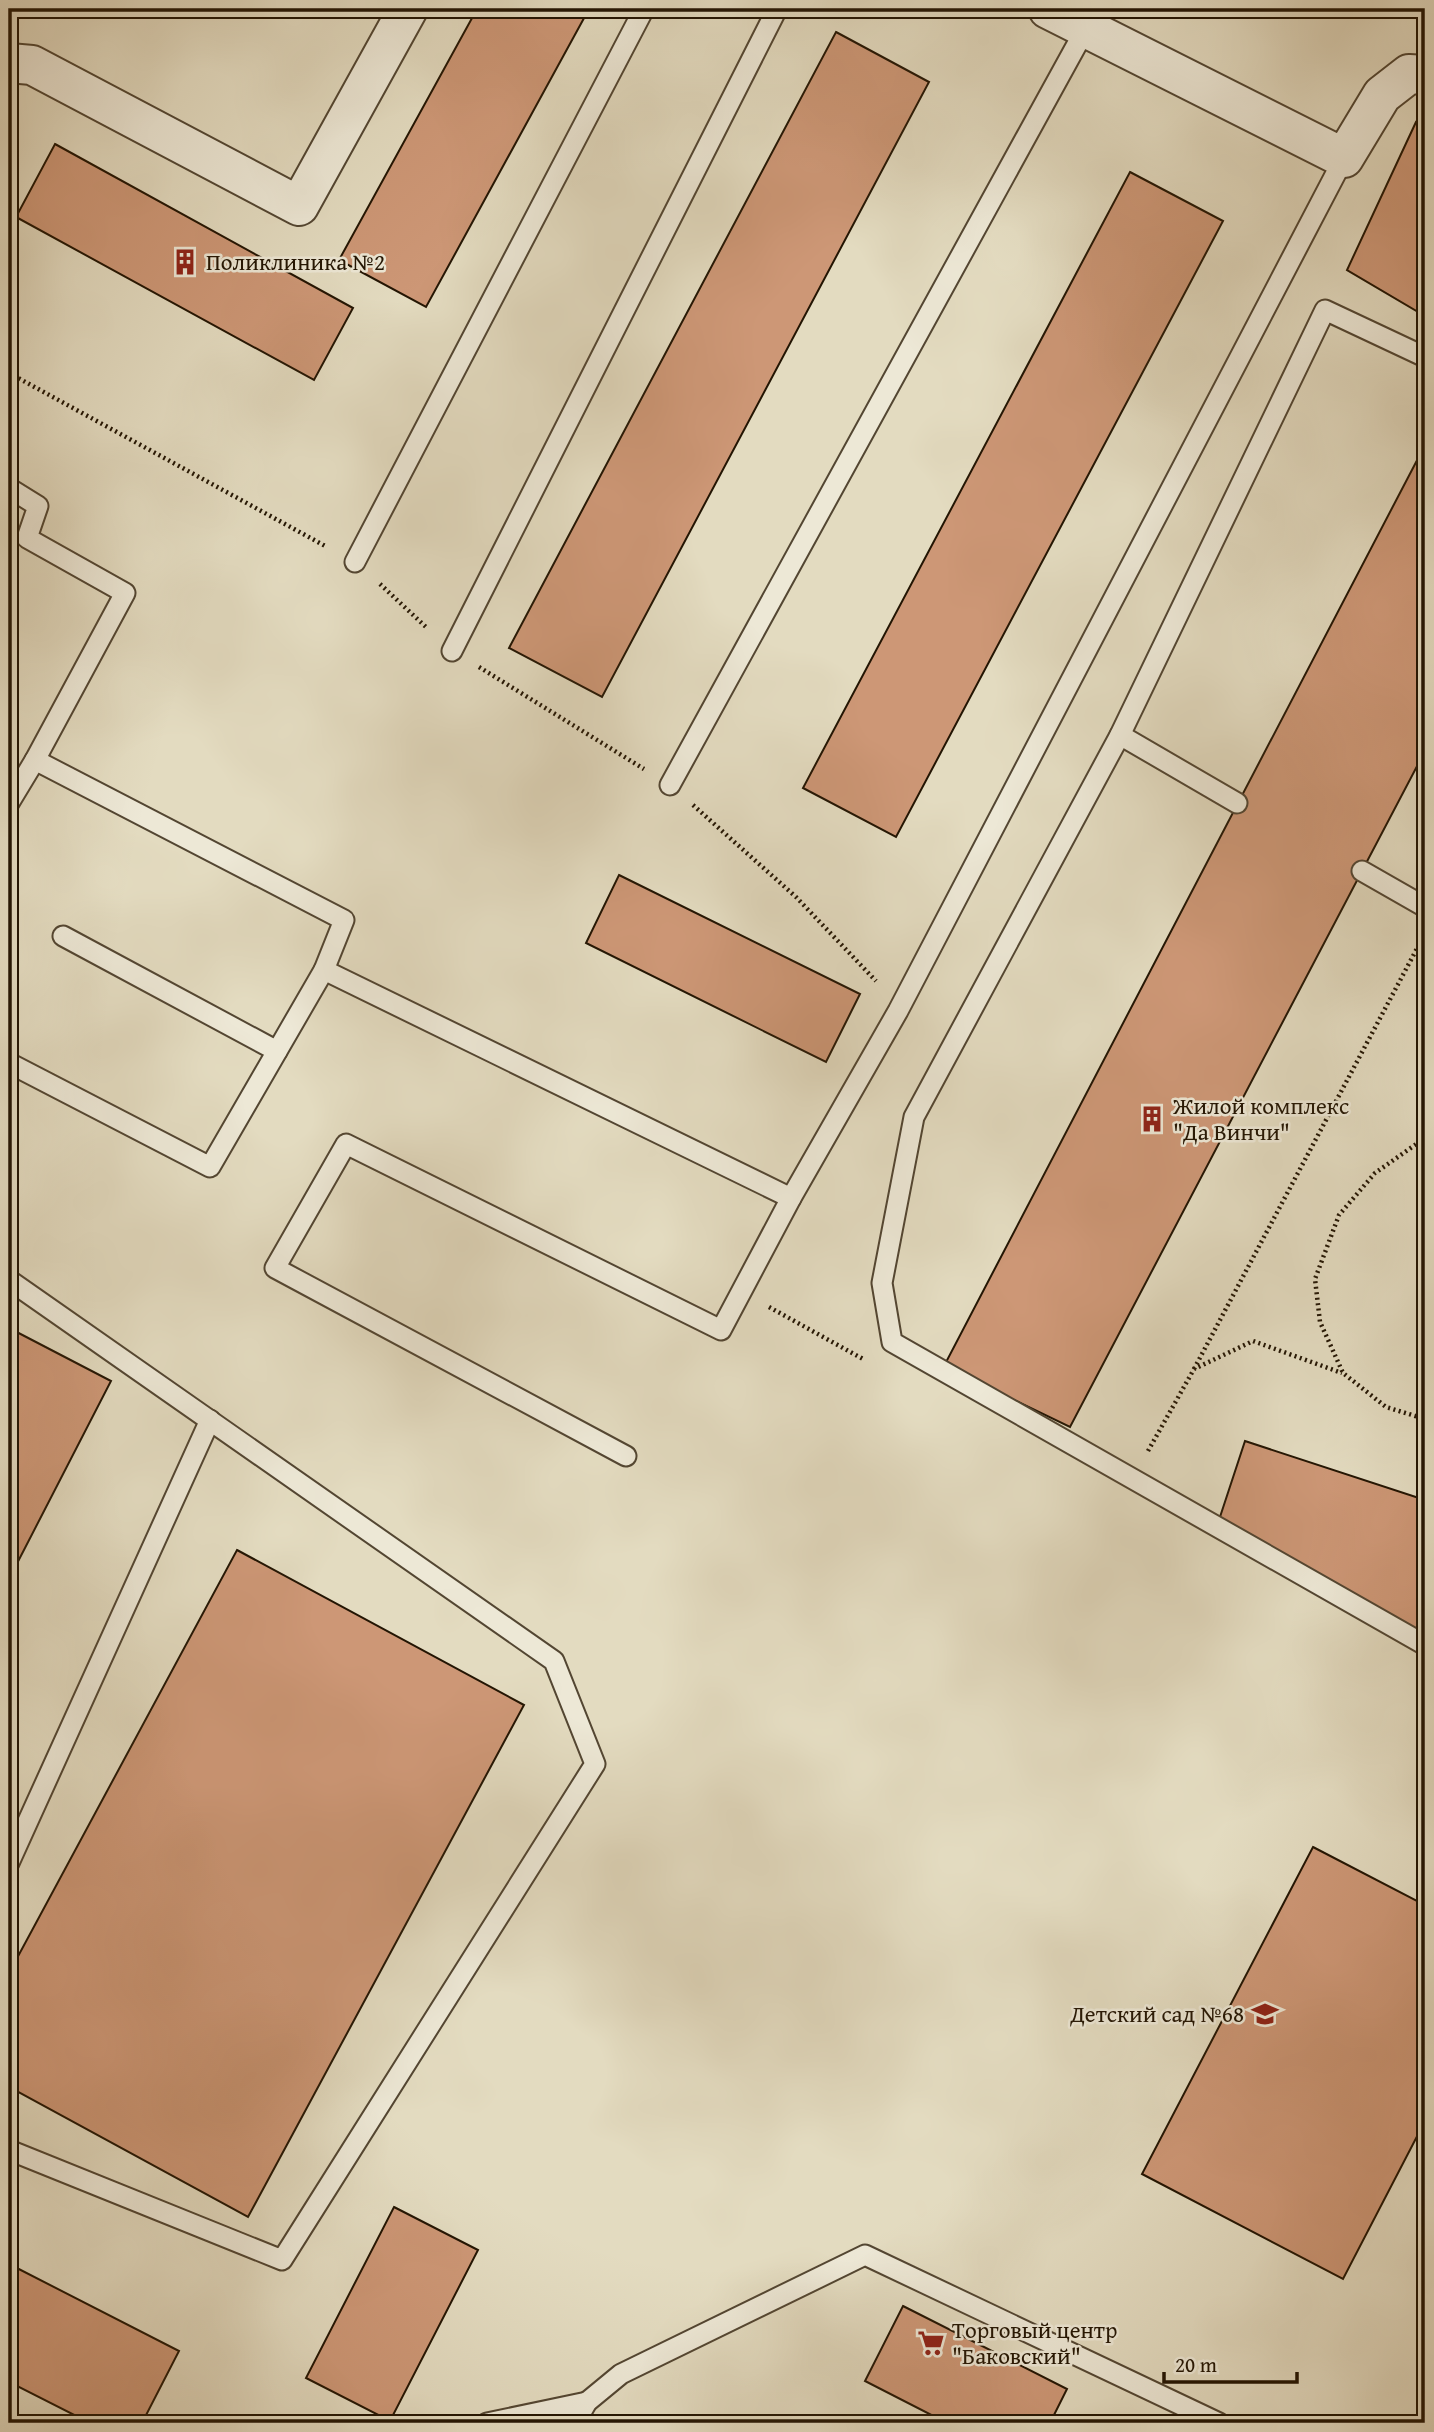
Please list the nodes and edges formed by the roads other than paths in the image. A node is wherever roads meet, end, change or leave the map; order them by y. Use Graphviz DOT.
graph roads {
  1 [pos="408,9"];
  2 [pos="645,9"];
  3 [pos="777,9"];
  4 [pos="1048,9"];
  5 [pos="1086,28"];
  6 [pos="9,63"];
  7 [pos="1425,75"];
  8 [pos="1344,158"];
  9 [pos="1425,357"];
  10 [pos="9,488"];
  11 [pos="355,562"];
  12 [pos="452,650"];
  13 [pos="1120,735"];
  14 [pos="35,760"];
  15 [pos="670,785"];
  16 [pos="9,803"];
  17 [pos="1237,803"];
  18 [pos="1362,872"];
  19 [pos="1425,906"];
  20 [pos="63,936"];
  21 [pos="324,970"];
  22 [pos="277,1051"];
  23 [pos="9,1063"];
  24 [pos="791,1198"];
  25 [pos="9,1280"];
  26 [pos="210,1420"];
  27 [pos="626,1456"];
  28 [pos="1425,1645"];
  29 [pos="9,1863"];
  30 [pos="9,2150"];
  31 [pos="587,2402"];
  32 [pos="487,2423"];
  33 [pos="575,2423"];
  34 [pos="1219,2423"];
  1 -- 6 [label="street"];
  2 -- 11 [label="lane"];
  3 -- 12 [label="lane"];
  4 -- 5 [label="street"];
  5 -- 8 [label="street"];
  5 -- 15 [label="lane"];
  7 -- 8 [label="street"];
  8 -- 24 [label="lane"];
  9 -- 13 [label="lane"];
  10 -- 14 [label="lane"];
  13 -- 17 [label="lane"];
  13 -- 28 [label="lane"];
  14 -- 16 [label="lane"];
  14 -- 21 [label="lane"];
  18 -- 19 [label="lane"];
  20 -- 22 [label="lane"];
  21 -- 22 [label="lane"];
  21 -- 24 [label="lane"];
  22 -- 23 [label="lane"];
  24 -- 27 [label="lane"];
  25 -- 26 [label="lane"];
  26 -- 29 [label="lane"];
  26 -- 30 [label="lane"];
  31 -- 32 [label="lane"];
  31 -- 33 [label="lane"];
  31 -- 34 [label="lane"];
}
